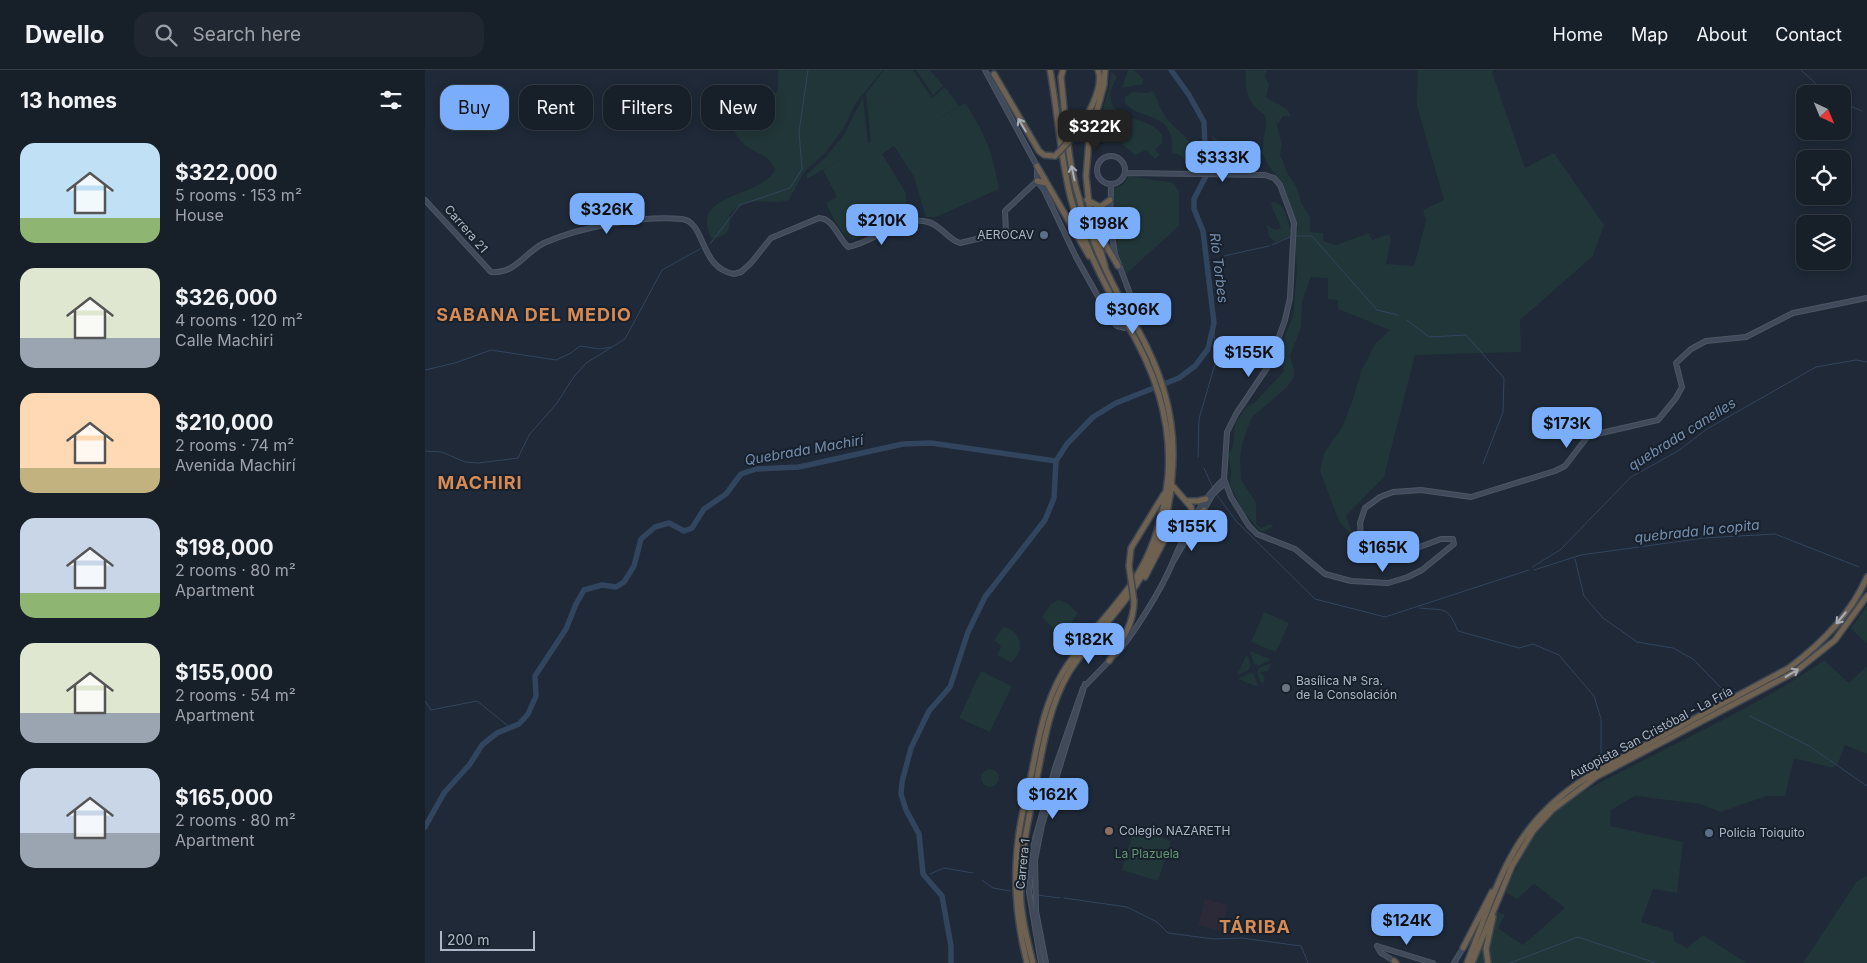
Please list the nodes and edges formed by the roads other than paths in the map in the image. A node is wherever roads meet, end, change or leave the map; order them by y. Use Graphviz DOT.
graph roads {
  1 [pos="985,70"];
  2 [pos="1050,70"];
  3 [pos="1063,70"];
  4 [pos="1098,70"];
  5 [pos="1105,70"];
  6 [pos="993,72"];
  7 [pos="1037,166"];
  8 [pos="1125,173"];
  9 [pos="1037,181"];
  10 [pos="1047,183"];
  11 [pos="1111,185"];
  12 [pos="425,200"];
  13 [pos="1087,200"];
  14 [pos="1110,200"];
  15 [pos="1110,223"];
  16 [pos="1096,231"];
  17 [pos="1093,260"];
  18 [pos="1118,266"];
  19 [pos="1105,269"];
  20 [pos="1867,298"];
  21 [pos="1127,317"];
  22 [pos="1170,476"];
  23 [pos="1224,481"];
  24 [pos="1171,484"];
  25 [pos="1166,489"];
  26 [pos="1212,493"];
  27 [pos="1206,499"];
  28 [pos="1187,501"];
  29 [pos="1204,510"];
  30 [pos="1194,517"];
  31 [pos="1179,521"];
  32 [pos="1195,528"];
  33 [pos="1187,529"];
  34 [pos="1172,564"];
  35 [pos="1867,577"];
  36 [pos="1867,596"];
  37 [pos="1119,608"];
  38 [pos="1109,661"];
  39 [pos="1085,684"];
  40 [pos="1500,879"];
  41 [pos="1498,898"];
  42 [pos="1463,948"];
  43 [pos="1396,962"];
  44 [pos="1027,963"];
  45 [pos="1033,963"];
  46 [pos="1041,963"];
  47 [pos="1046,963"];
  48 [pos="1433,963"];
  49 [pos="1453,963"];
  50 [pos="1467,963"];
  51 [pos="1472,963"];
  52 [pos="1488,963"];
  1 -- 7 [label="street"];
  2 -- 17 [label="highway"];
  19 -- 3 [label="highway, one-way"];
  4 -- 6 [label="highway, one-way, bridge"];
  5 -- 13 [label="highway"];
  7 -- 9 [label="street"];
  7 -- 10 [label="highway"];
  8 -- 11 [label="street"];
  8 -- 11 [label="street"];
  8 -- 23 [label="street"];
  9 -- 10 [label="highway"];
  9 -- 12 [label="street, Carrera 21"];
  9 -- 18 [label="street"];
  10 -- 17 [label="highway"];
  11 -- 14 [label="street"];
  13 -- 14 [label="highway"];
  13 -- 16 [label="highway"];
  14 -- 15 [label="street"];
  15 -- 16 [label="highway"];
  15 -- 18 [label="street"];
  16 -- 18 [label="highway"];
  16 -- 19 [label="highway"];
  17 -- 21 [label="highway"];
  19 -- 21 [label="highway"];
  20 -- 23 [label="street"];
  21 -- 22 [label="highway, bridge"];
  22 -- 24 [label="highway"];
  22 -- 25 [label="highway"];
  23 -- 26 [label="street"];
  24 -- 28 [label="highway"];
  24 -- 37 [label="highway"];
  25 -- 38 [label="highway, bridge"];
  25 -- 44 [label="highway"];
  26 -- 27 [label="street"];
  26 -- 29 [label="street"];
  27 -- 28 [label="highway"];
  27 -- 30 [label="street"];
  28 -- 30 [label="highway"];
  29 -- 30 [label="highway"];
  29 -- 32 [label="street"];
  30 -- 31 [label="highway"];
  30 -- 32 [label="highway"];
  30 -- 33 [label="street"];
  31 -- 33 [label="highway"];
  31 -- 37 [label="highway"];
  32 -- 34 [label="street"];
  33 -- 34 [label="street"];
  34 -- 38 [label="street, Carrera 1"];
  35 -- 40 [label="highway, Autopista San Cristóbal - La Fría, one-way"];
  41 -- 36 [label="highway, Autopista San Cristóbal - La Fría, one-way"];
  37 -- 45 [label="highway"];
  38 -- 39 [label="street, Carrera 1"];
  39 -- 46 [label="street, Carrera 1"];
  39 -- 47 [label="street, Carrera 1"];
  40 -- 42 [label="highway"];
  40 -- 50 [label="highway, Autopista San Cristóbal - La Fría"];
  41 -- 51 [label="highway, Autopista San Cristóbal - La Fría"];
  41 -- 52 [label="highway"];
  42 -- 49 [label="street"];
  43 -- 48 [label="street"];
}
